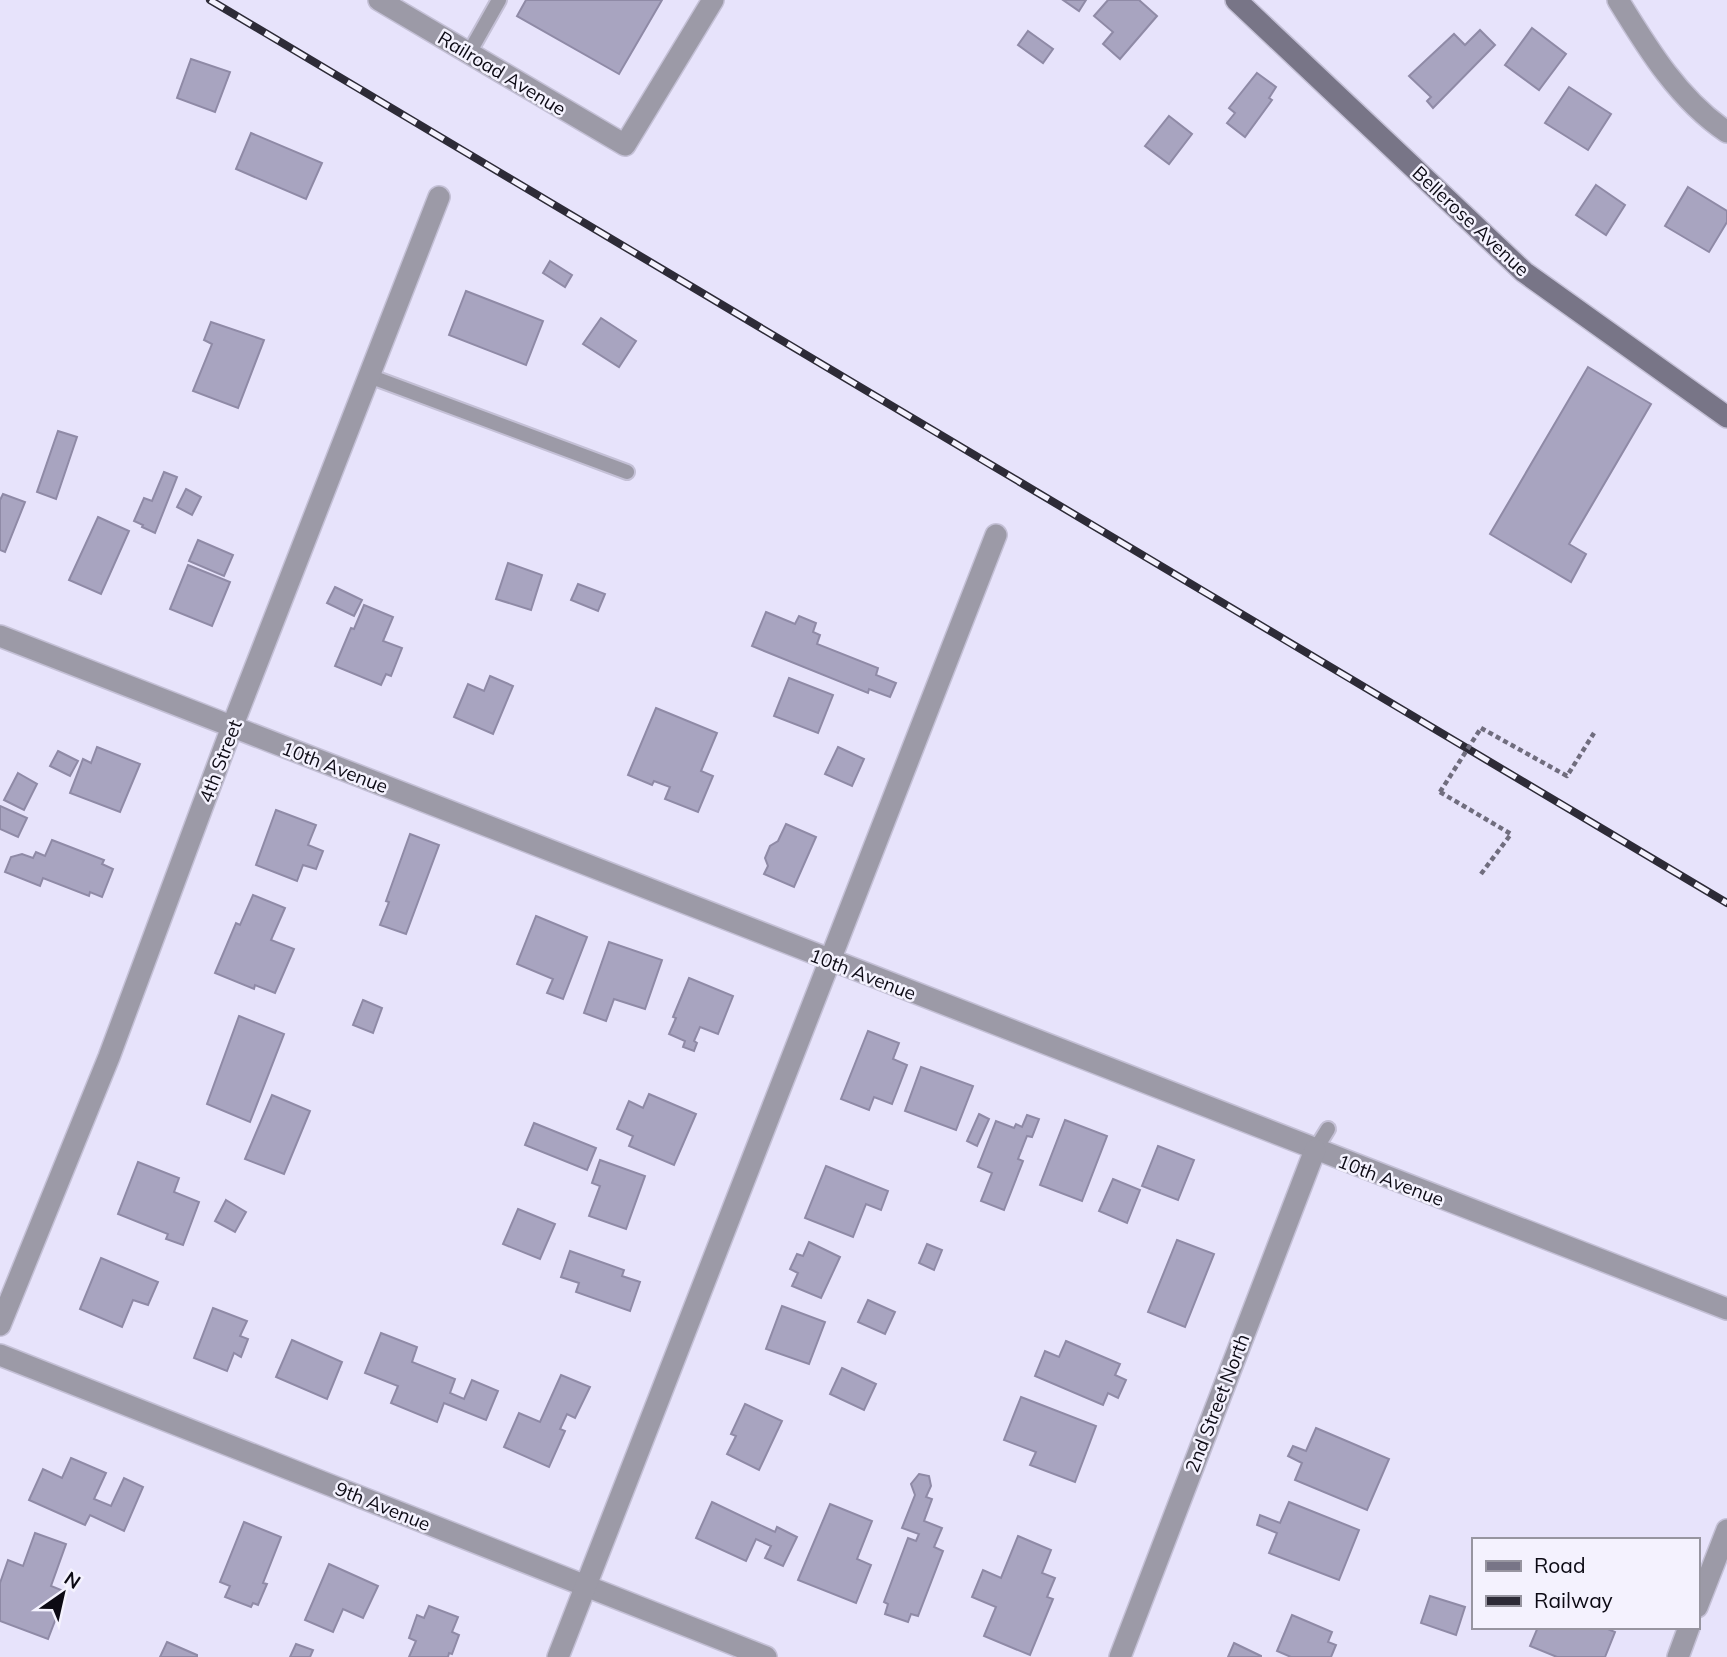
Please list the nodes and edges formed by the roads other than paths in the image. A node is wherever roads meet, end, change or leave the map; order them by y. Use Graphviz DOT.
graph roads {
  1 [pos="379,0"];
  2 [pos="499,0"];
  3 [pos="713,0"];
  4 [pos="1236,0"];
  5 [pos="1618,0"];
  6 [pos="469,53"];
  7 [pos="1727,132"];
  8 [pos="439,197"];
  9 [pos="369,376"];
  10 [pos="1727,416"];
  11 [pos="627,472"];
  12 [pos="996,535"];
  13 [pos="0,636"];
  14 [pos="232,727"];
  15 [pos="830,961"];
  16 [pos="1328,1129"];
  17 [pos="1315,1150"];
  18 [pos="1727,1309"];
  19 [pos="0,1325"];
  20 [pos="0,1355"];
  21 [pos="1727,1530"];
  22 [pos="585,1586"];
  23 [pos="1699,1602"];
  24 [pos="1688,1629"];
  25 [pos="558,1657"];
  26 [pos="766,1657"];
  27 [pos="1120,1657"];
  28 [pos="1678,1657"];
  1 -- 6 [label="street, Railroad Avenue"];
  2 -- 6 [label="lane"];
  3 -- 6 [label="street, Railroad Avenue"];
  4 -- 10 [label="street, Bellerose Avenue"];
  5 -- 7 [label="street"];
  8 -- 9 [label="street, 4th Street"];
  9 -- 11 [label="lane"];
  9 -- 14 [label="street, 4th Street"];
  12 -- 15 [label="street"];
  13 -- 14 [label="street, 10th Avenue"];
  14 -- 15 [label="street, 10th Avenue"];
  14 -- 19 [label="street, 4th Street"];
  15 -- 17 [label="street, 10th Avenue"];
  15 -- 22 [label="street"];
  16 -- 17 [label="lane"];
  17 -- 18 [label="street, 10th Avenue"];
  17 -- 27 [label="street, 2nd Street North"];
  20 -- 22 [label="street, 9th Avenue"];
  21 -- 23 [label="street"];
  22 -- 25 [label="street"];
  22 -- 26 [label="street, 9th Avenue"];
  24 -- 28 [label="street"];
}
